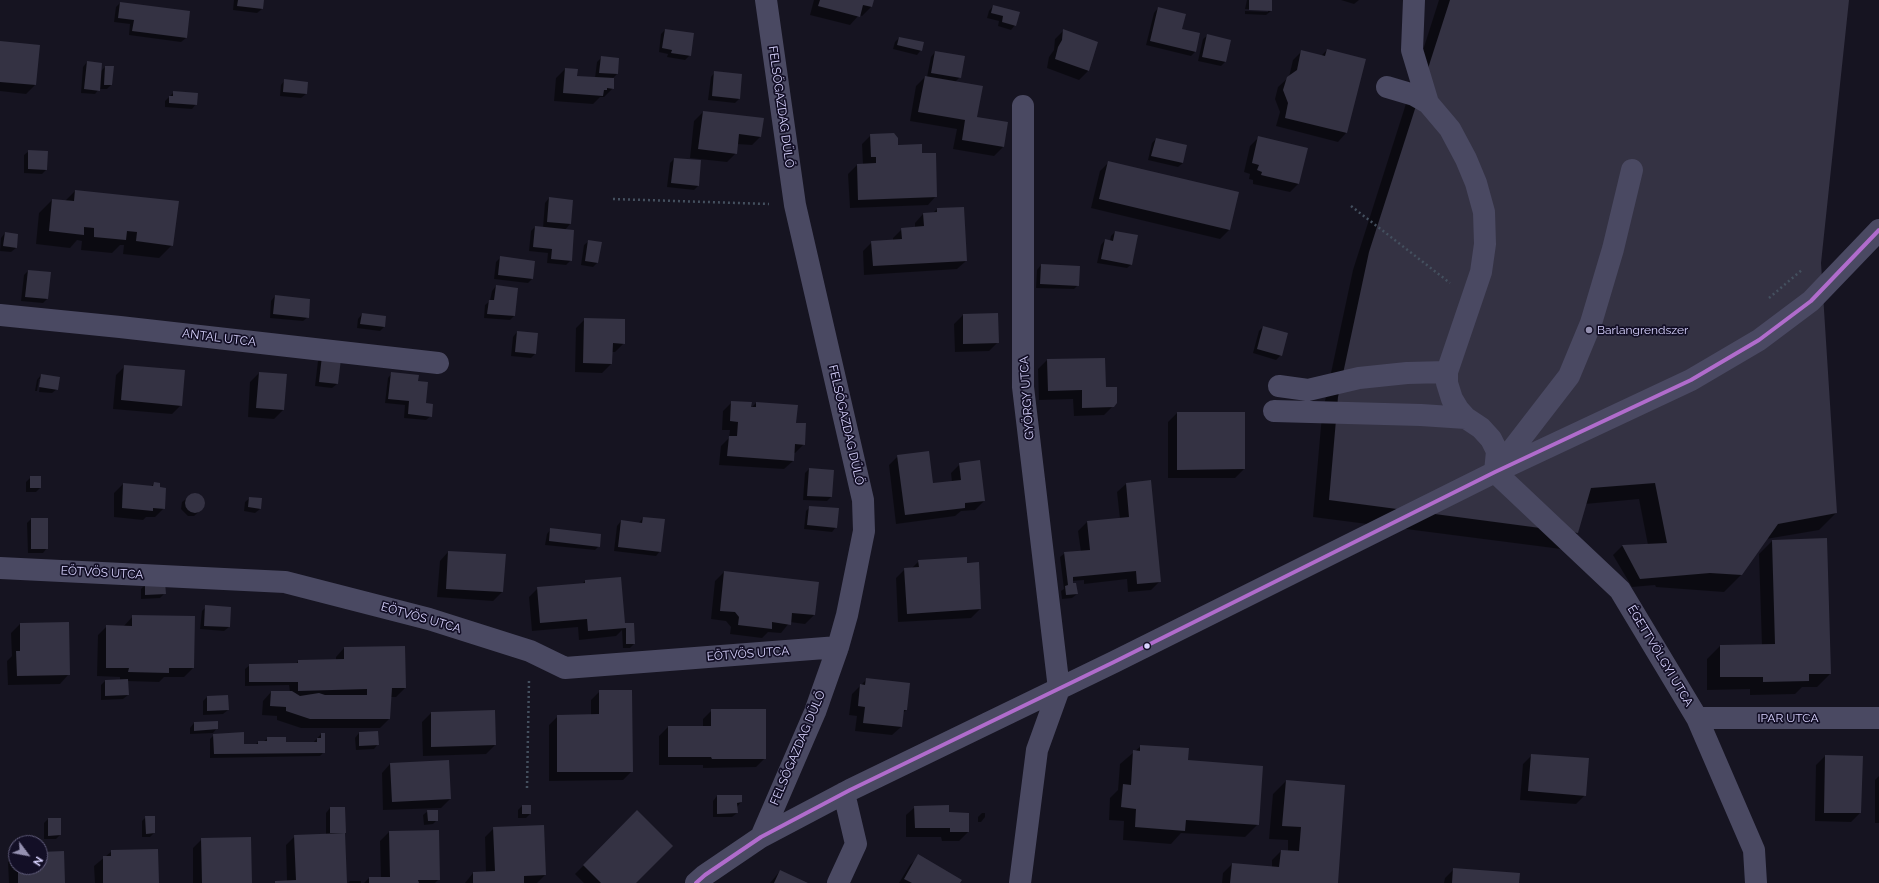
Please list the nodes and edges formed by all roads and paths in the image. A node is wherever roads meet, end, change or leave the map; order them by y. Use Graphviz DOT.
graph roads {
  1 [pos="766,0"];
  2 [pos="1414,0"];
  3 [pos="1386,86"];
  4 [pos="1428,103"];
  5 [pos="1023,106"];
  6 [pos="1632,170"];
  7 [pos="613,199"];
  8 [pos="796,205"];
  9 [pos="1351,206"];
  10 [pos="1879,230"];
  11 [pos="1472,300"];
  12 [pos="0,315"];
  13 [pos="438,363"];
  14 [pos="1448,372"];
  15 [pos="1279,386"];
  16 [pos="1274,411"];
  17 [pos="1466,418"];
  18 [pos="1495,472"];
  19 [pos="0,568"];
  20 [pos="838,647"];
  21 [pos="530,651"];
  22 [pos="1058,688"];
  23 [pos="1697,718"];
  24 [pos="1879,718"];
  25 [pos="527,788"];
  26 [pos="844,793"];
  27 [pos="761,837"];
  28 [pos="696,883"];
  29 [pos="838,883"];
  30 [pos="1020,883"];
  31 [pos="1756,883"];
  1 -- 8 [label="street, FELSŐGAZDAG DŰLŐ"];
  2 -- 4 [label="street"];
  3 -- 4 [label="street"];
  4 -- 11 [label="street"];
  5 -- 22 [label="street, GYÖRGY UTCA"];
  6 -- 18 [label="street"];
  7 -- 8 [label="path"];
  8 -- 20 [label="street, FELSŐGAZDAG DŰLŐ"];
  9 -- 11 [label="path"];
  10 -- 18 [label="street"];
  11 -- 14 [label="street"];
  12 -- 13 [label="street, ANTAL UTCA"];
  14 -- 15 [label="street"];
  14 -- 17 [label="street"];
  16 -- 17 [label="street"];
  17 -- 18 [label="street"];
  18 -- 22 [label="street"];
  18 -- 23 [label="street, ÉGETTVÖLGYI UTCA"];
  19 -- 21 [label="street, EÖTVÖS UTCA"];
  20 -- 21 [label="street, EÖTVÖS UTCA"];
  20 -- 27 [label="street, FELSŐGAZDAG DŰLŐ"];
  21 -- 25 [label="path"];
  22 -- 26 [label="street"];
  22 -- 30 [label="street"];
  23 -- 24 [label="street, IPAR UTCA"];
  23 -- 31 [label="street, ÉGETTVÖLGYI UTCA"];
  26 -- 27 [label="street"];
  26 -- 29 [label="street"];
  27 -- 28 [label="street"];
}
